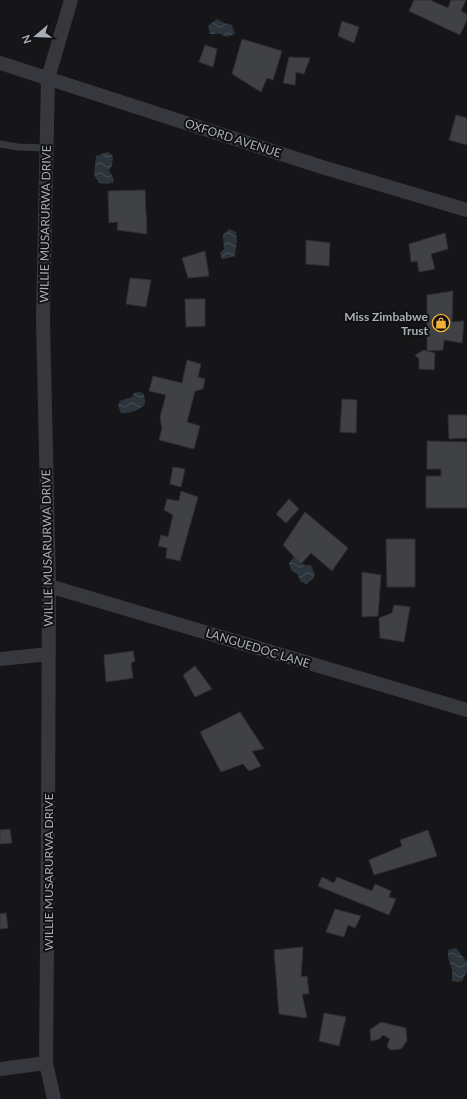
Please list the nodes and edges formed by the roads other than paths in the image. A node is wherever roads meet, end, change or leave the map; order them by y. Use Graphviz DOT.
graph roads {
  1 [pos="71,0"];
  2 [pos="0,63"];
  3 [pos="48,78"];
  4 [pos="0,144"];
  5 [pos="46,148"];
  6 [pos="467,210"];
  7 [pos="49,586"];
  8 [pos="49,654"];
  9 [pos="0,659"];
  10 [pos="467,710"];
  11 [pos="46,1063"];
  12 [pos="0,1069"];
  13 [pos="54,1099"];
  1 -- 3 [label="street, WILLIE MUSARURWA DRIVE"];
  2 -- 3 [label="street, OXFORD AVENUE"];
  3 -- 5 [label="street, WILLIE MUSARURWA DRIVE"];
  3 -- 6 [label="street, OXFORD AVENUE"];
  4 -- 5 [label="lane"];
  5 -- 7 [label="street, WILLIE MUSARURWA DRIVE"];
  7 -- 8 [label="street, WILLIE MUSARURWA DRIVE"];
  7 -- 10 [label="street, LANGUEDOC LANE"];
  8 -- 9 [label="street"];
  8 -- 11 [label="street, WILLIE MUSARURWA DRIVE"];
  11 -- 12 [label="street"];
  11 -- 13 [label="street, WILLIE MUSARURWA DRIVE"];
}
